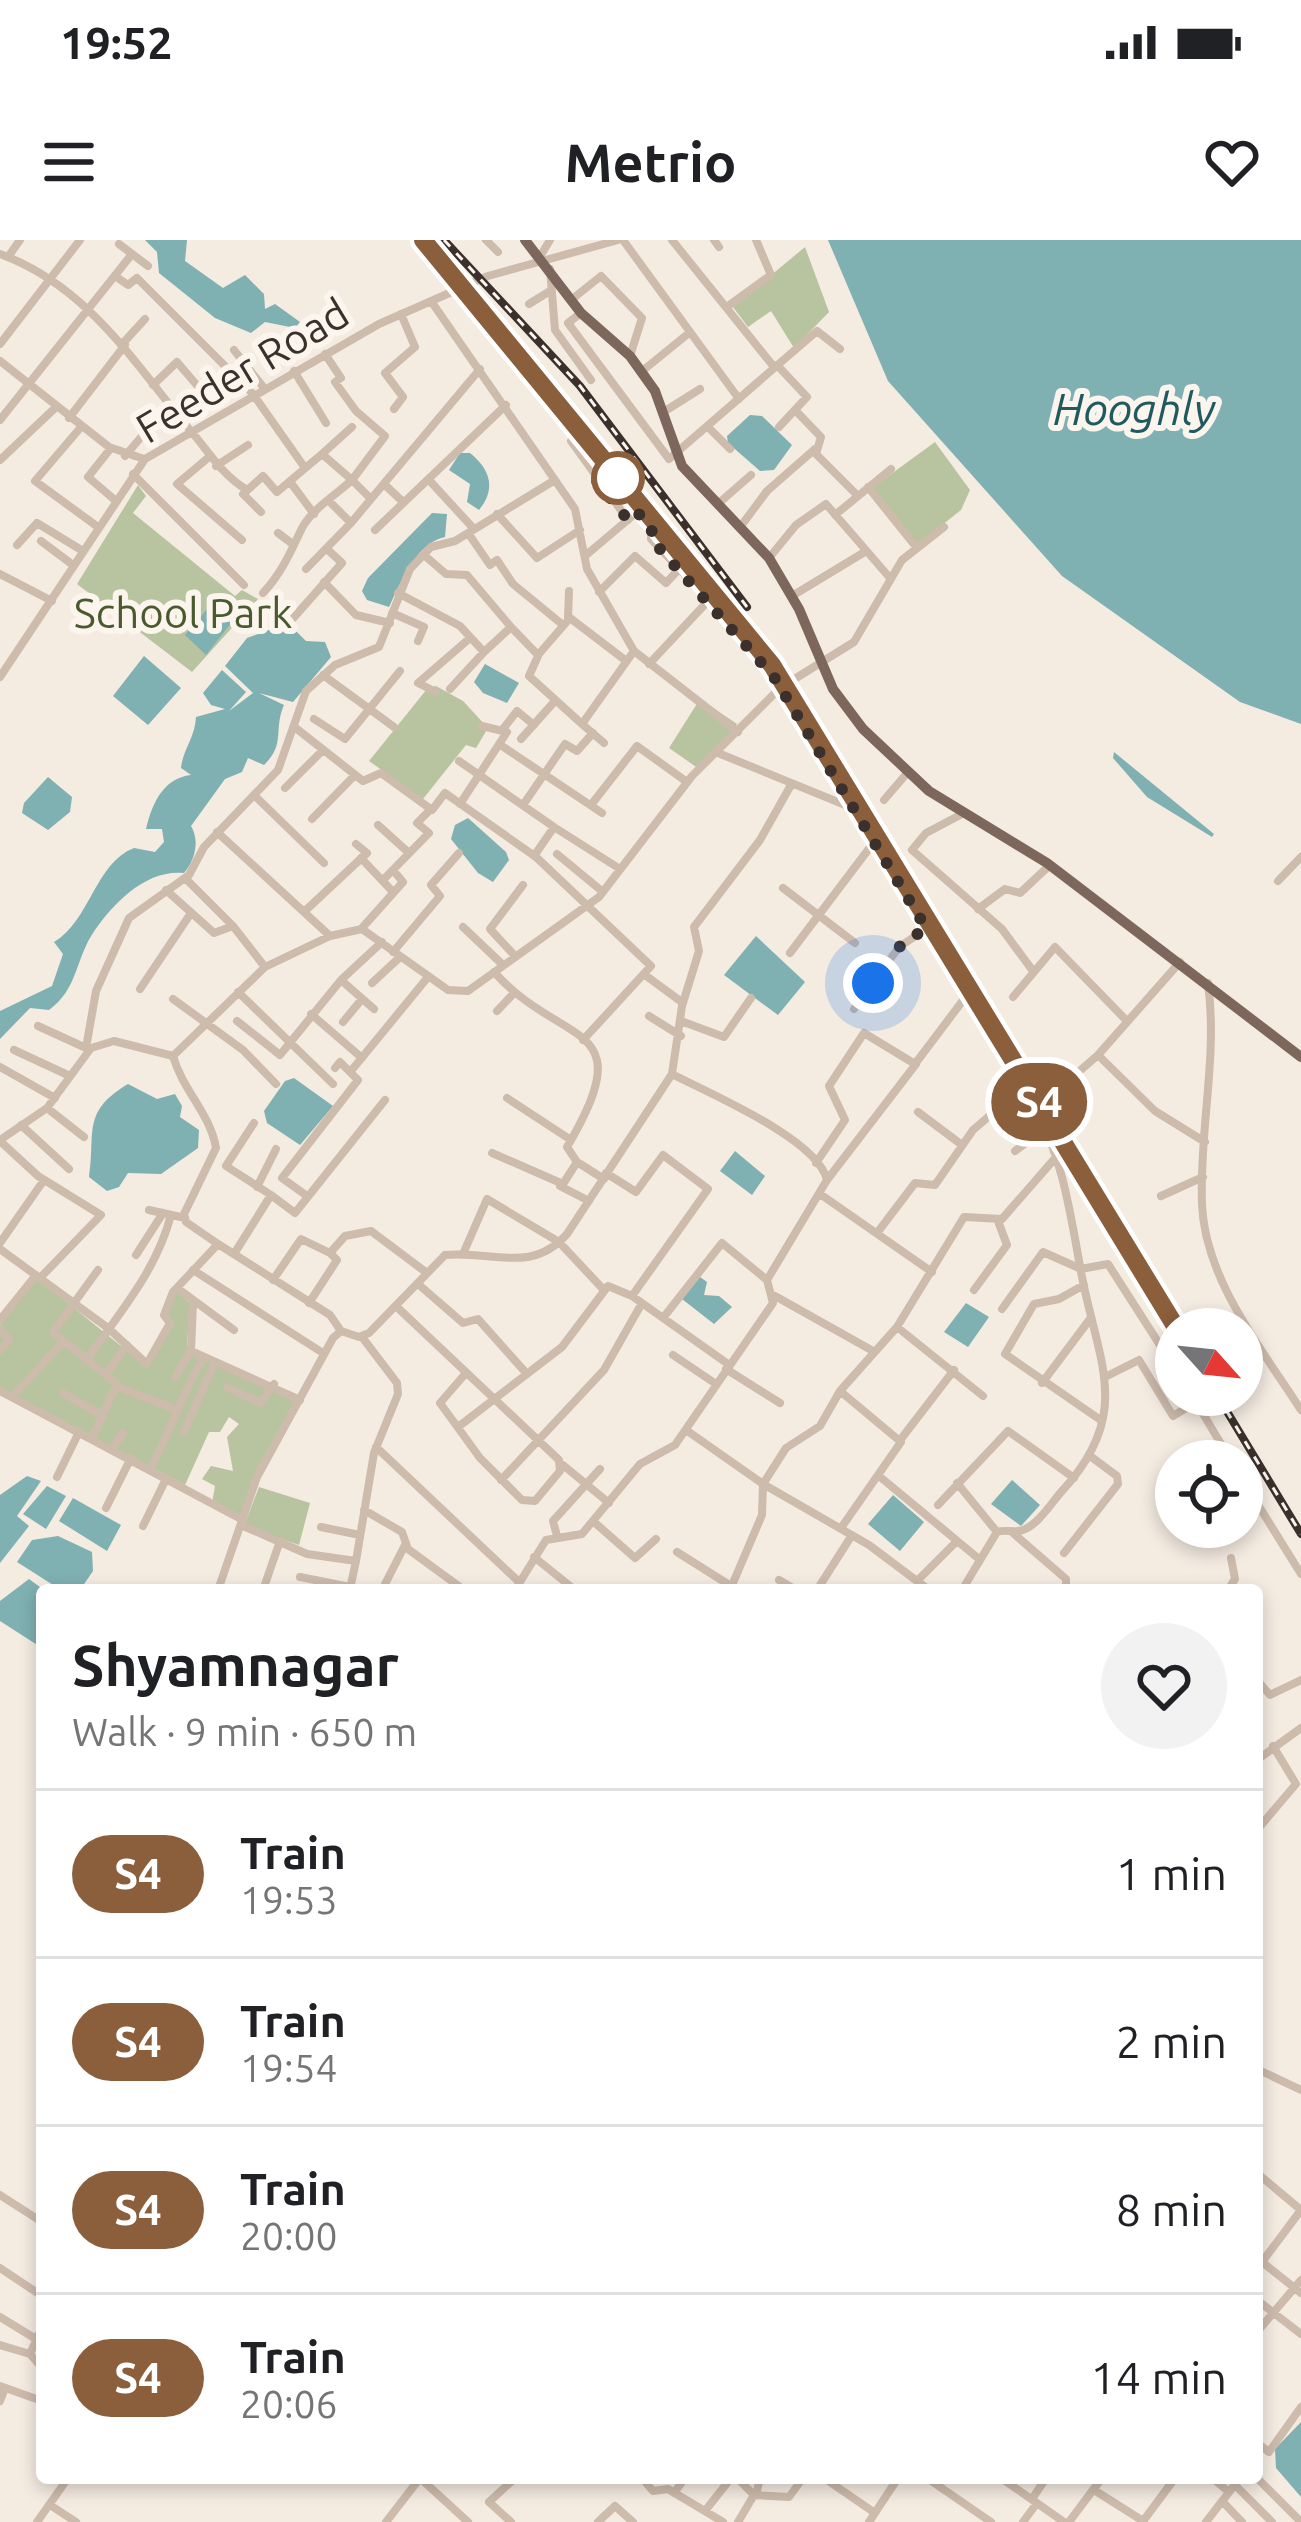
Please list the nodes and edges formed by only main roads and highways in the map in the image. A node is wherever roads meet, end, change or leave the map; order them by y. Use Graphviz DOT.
graph roads {
  1 [pos="525,240"];
  2 [pos="1301,1057"];
  1 -- 2 [label="main road"];
}
